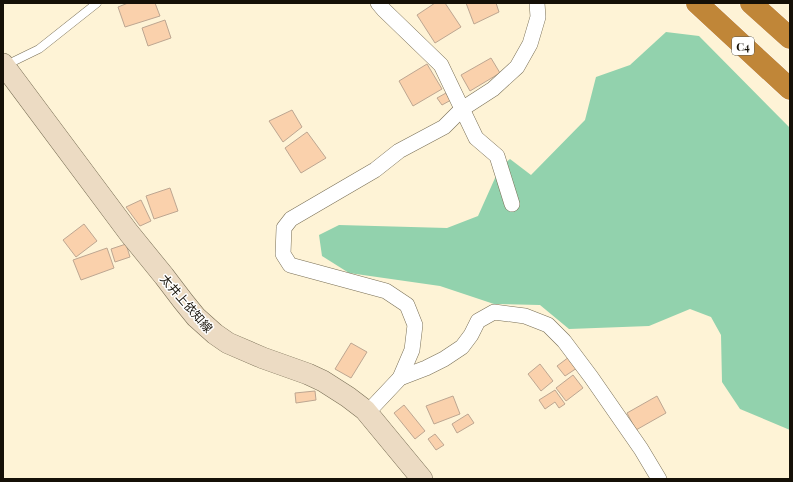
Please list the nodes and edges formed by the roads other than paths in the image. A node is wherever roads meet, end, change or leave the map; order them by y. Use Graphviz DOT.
graph roads {
  1 [pos="97,3"];
  2 [pos="378,3"];
  3 [pos="537,3"];
  4 [pos="697,3"];
  5 [pos="751,3"];
  6 [pos="790,38"];
  7 [pos="4,65"];
  8 [pos="790,88"];
  9 [pos="462,109"];
  10 [pos="512,204"];
  11 [pos="400,378"];
  12 [pos="367,413"];
  13 [pos="422,479"];
  14 [pos="658,479"];
  1 -- 7 [label="lane"];
  2 -- 9 [label="street"];
  3 -- 9 [label="street"];
  4 -- 8 [label="highway, C4"];
  5 -- 6 [label="highway"];
  7 -- 12 [label="main road, 太井上依知線"];
  9 -- 10 [label="street"];
  9 -- 11 [label="street"];
  11 -- 12 [label="street"];
  11 -- 14 [label="street"];
  12 -- 13 [label="main road, 太井上依知線"];
}
